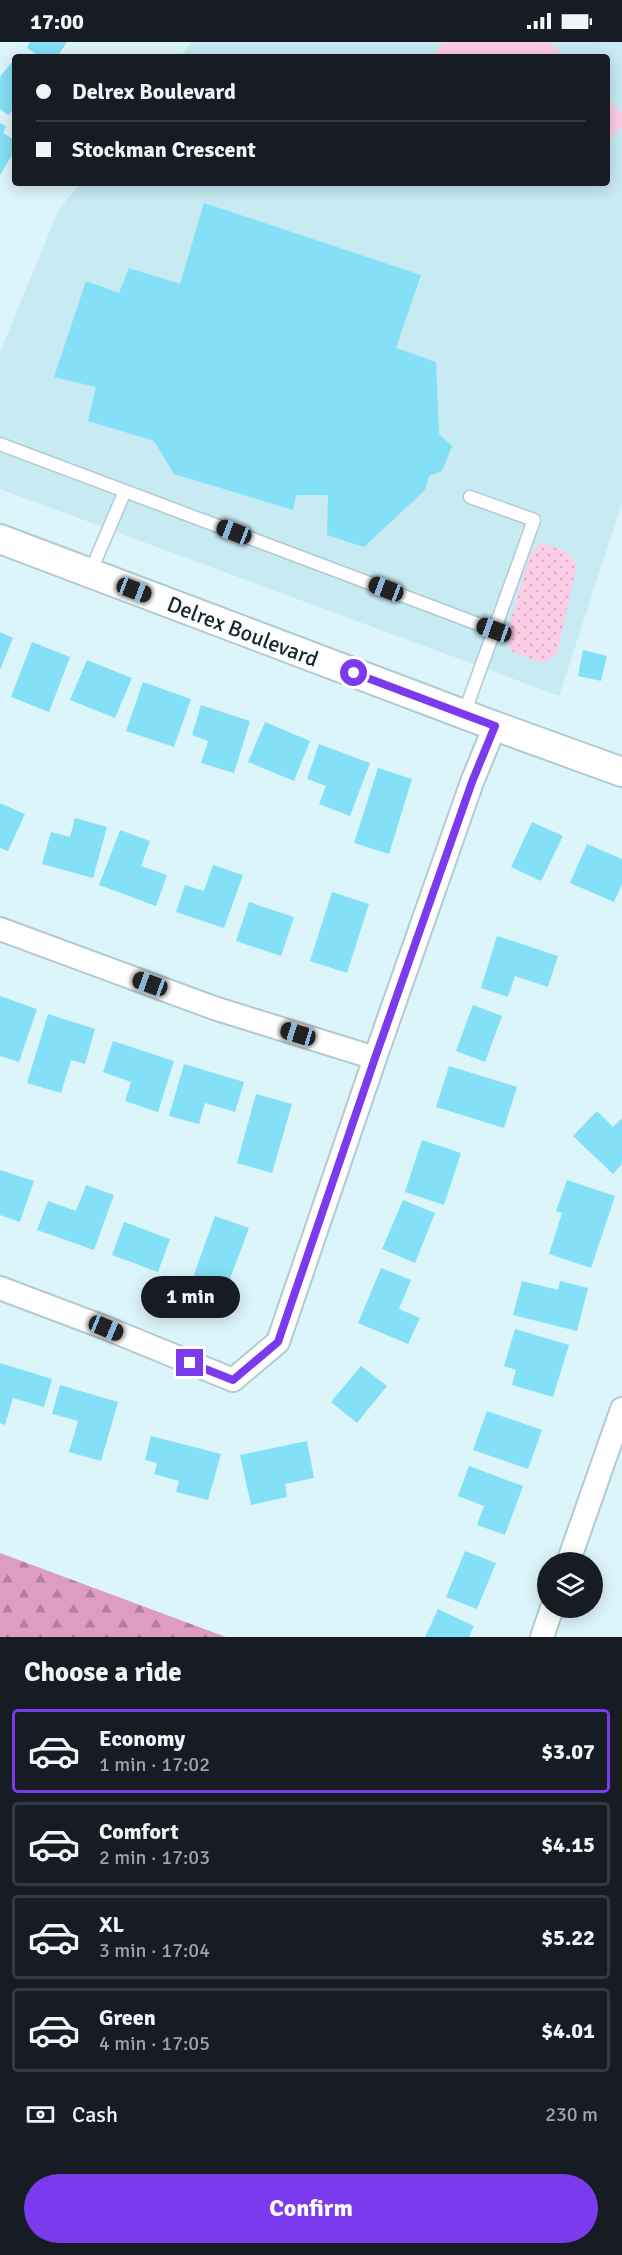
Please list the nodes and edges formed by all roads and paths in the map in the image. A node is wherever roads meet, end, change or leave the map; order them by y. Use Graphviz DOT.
graph roads {
  1 [pos="0,444"];
  2 [pos="125,491"];
  3 [pos="470,497"];
  4 [pos="0,539"];
  5 [pos="90,573"];
  6 [pos="494,630"];
  7 [pos="464,715"];
  8 [pos="495,726"];
  9 [pos="622,772"];
  10 [pos="0,929"];
  11 [pos="375,1058"];
  12 [pos="0,1288"];
  13 [pos="622,1409"];
  14 [pos="572,1552"];
  15 [pos="549,1618"];
  16 [pos="542,1637"];
  1 -- 2 [label="lane"];
  2 -- 5 [label="lane"];
  2 -- 6 [label="lane"];
  3 -- 6 [label="lane"];
  4 -- 5 [label="street, Delrex Boulevard"];
  5 -- 7 [label="street, Delrex Boulevard"];
  6 -- 7 [label="lane"];
  7 -- 8 [label="street, Delrex Boulevard"];
  8 -- 9 [label="street, Delrex Boulevard"];
  8 -- 11 [label="street"];
  10 -- 11 [label="street"];
  11 -- 12 [label="street"];
  13 -- 14 [label="street"];
  15 -- 16 [label="street"];
}
